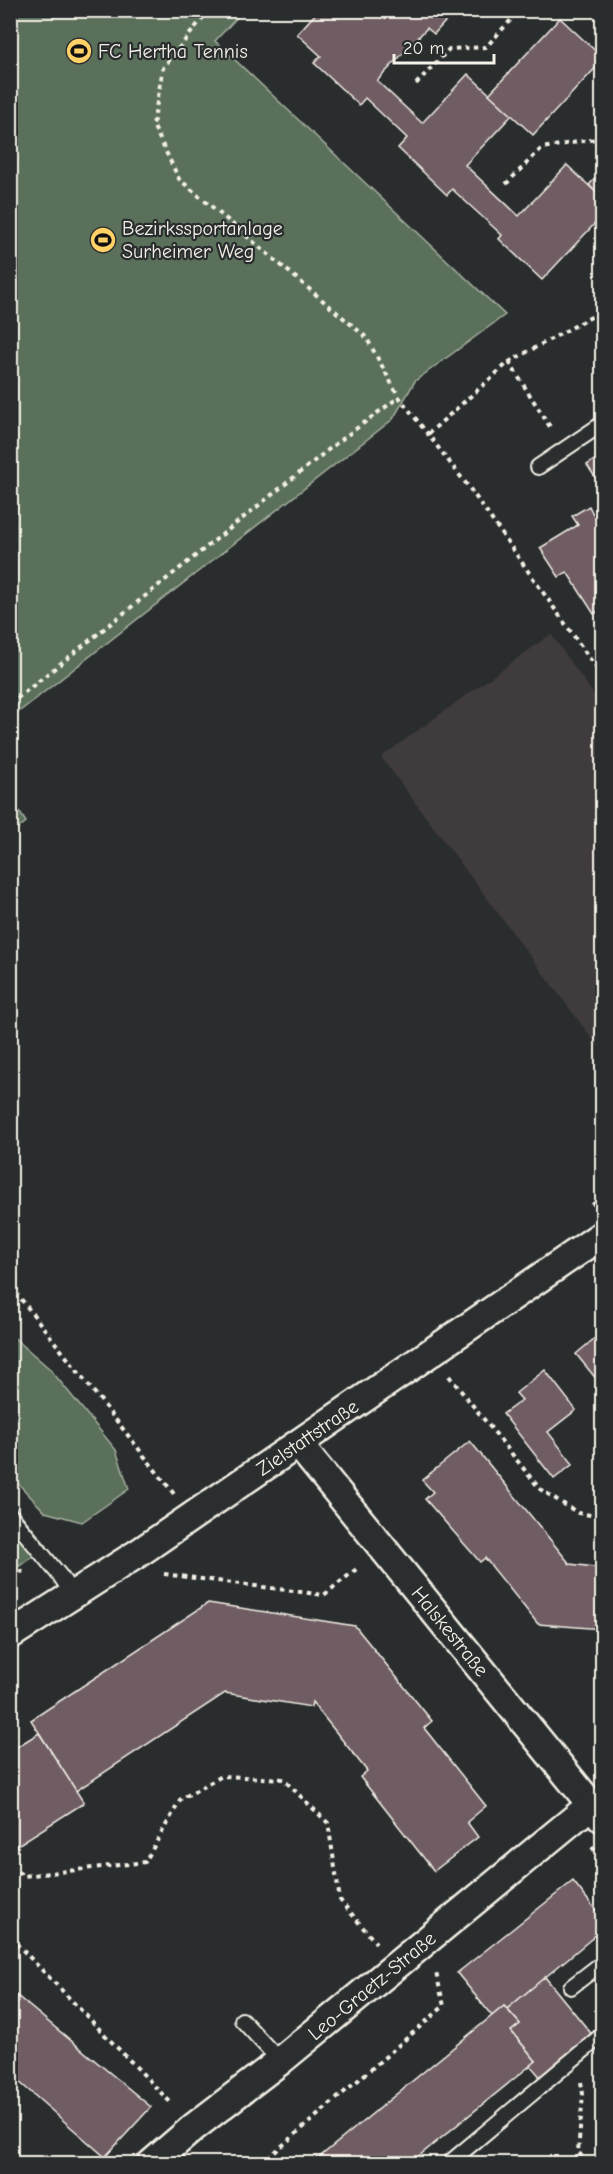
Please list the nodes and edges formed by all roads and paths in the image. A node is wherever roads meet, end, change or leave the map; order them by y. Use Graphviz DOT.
graph roads {
  1 [pos="209,10"];
  2 [pos="520,10"];
  3 [pos="416,84"];
  4 [pos="603,138"];
  5 [pos="506,184"];
  6 [pos="603,311"];
  7 [pos="509,362"];
  8 [pos="399,397"];
  9 [pos="603,424"];
  10 [pos="428,434"];
  11 [pos="564,449"];
  12 [pos="538,467"];
  13 [pos="603,676"];
  14 [pos="10,704"];
  15 [pos="603,1235"];
  16 [pos="10,1286"];
  17 [pos="447,1373"];
  18 [pos="299,1445"];
  19 [pos="177,1497"];
  20 [pos="10,1515"];
  21 [pos="603,1517"];
  22 [pos="383,1548"];
  23 [pos="140,1552"];
  24 [pos="73,1596"];
  25 [pos="10,1635"];
  26 [pos="597,1811"];
  27 [pos="10,1868"];
  28 [pos="10,1936"];
  29 [pos="603,1963"];
  30 [pos="396,1966"];
  31 [pos="436,1972"];
  32 [pos="571,1987"];
  33 [pos="242,2020"];
  34 [pos="603,2036"];
  35 [pos="576,2058"];
  36 [pos="280,2061"];
  37 [pos="194,2127"];
  38 [pos="151,2163"];
  39 [pos="261,2163"];
  40 [pos="448,2163"];
  41 [pos="589,2163"];
  1 -- 8 [label="path"];
  2 -- 3 [label="path"];
  4 -- 5 [label="path"];
  6 -- 7 [label="path"];
  7 -- 10 [label="path"];
  7 -- 11 [label="path"];
  8 -- 10 [label="path"];
  8 -- 14 [label="path"];
  9 -- 11 [label="lane"];
  10 -- 13 [label="path"];
  11 -- 12 [label="lane"];
  15 -- 18 [label="street, Zielstattstraße"];
  16 -- 19 [label="path"];
  17 -- 21 [label="path"];
  18 -- 22 [label="street, Halskestraße"];
  18 -- 23 [label="street, Zielstattstraße"];
  20 -- 24 [label="lane"];
  22 -- 23 [label="path"];
  22 -- 26 [label="street, Halskestraße"];
  23 -- 24 [label="street, Zielstattstraße"];
  24 -- 25 [label="street, Zielstattstraße"];
  26 -- 30 [label="street, Leo-Graetz-Straße"];
  27 -- 30 [label="path"];
  28 -- 37 [label="path"];
  29 -- 32 [label="lane"];
  30 -- 36 [label="street, Leo-Graetz-Straße"];
  31 -- 39 [label="path"];
  33 -- 36 [label="lane"];
  34 -- 35 [label="lane"];
  35 -- 40 [label="lane"];
  35 -- 41 [label="path"];
  36 -- 37 [label="street, Leo-Graetz-Straße"];
  37 -- 38 [label="street, Leo-Graetz-Straße"];
}
